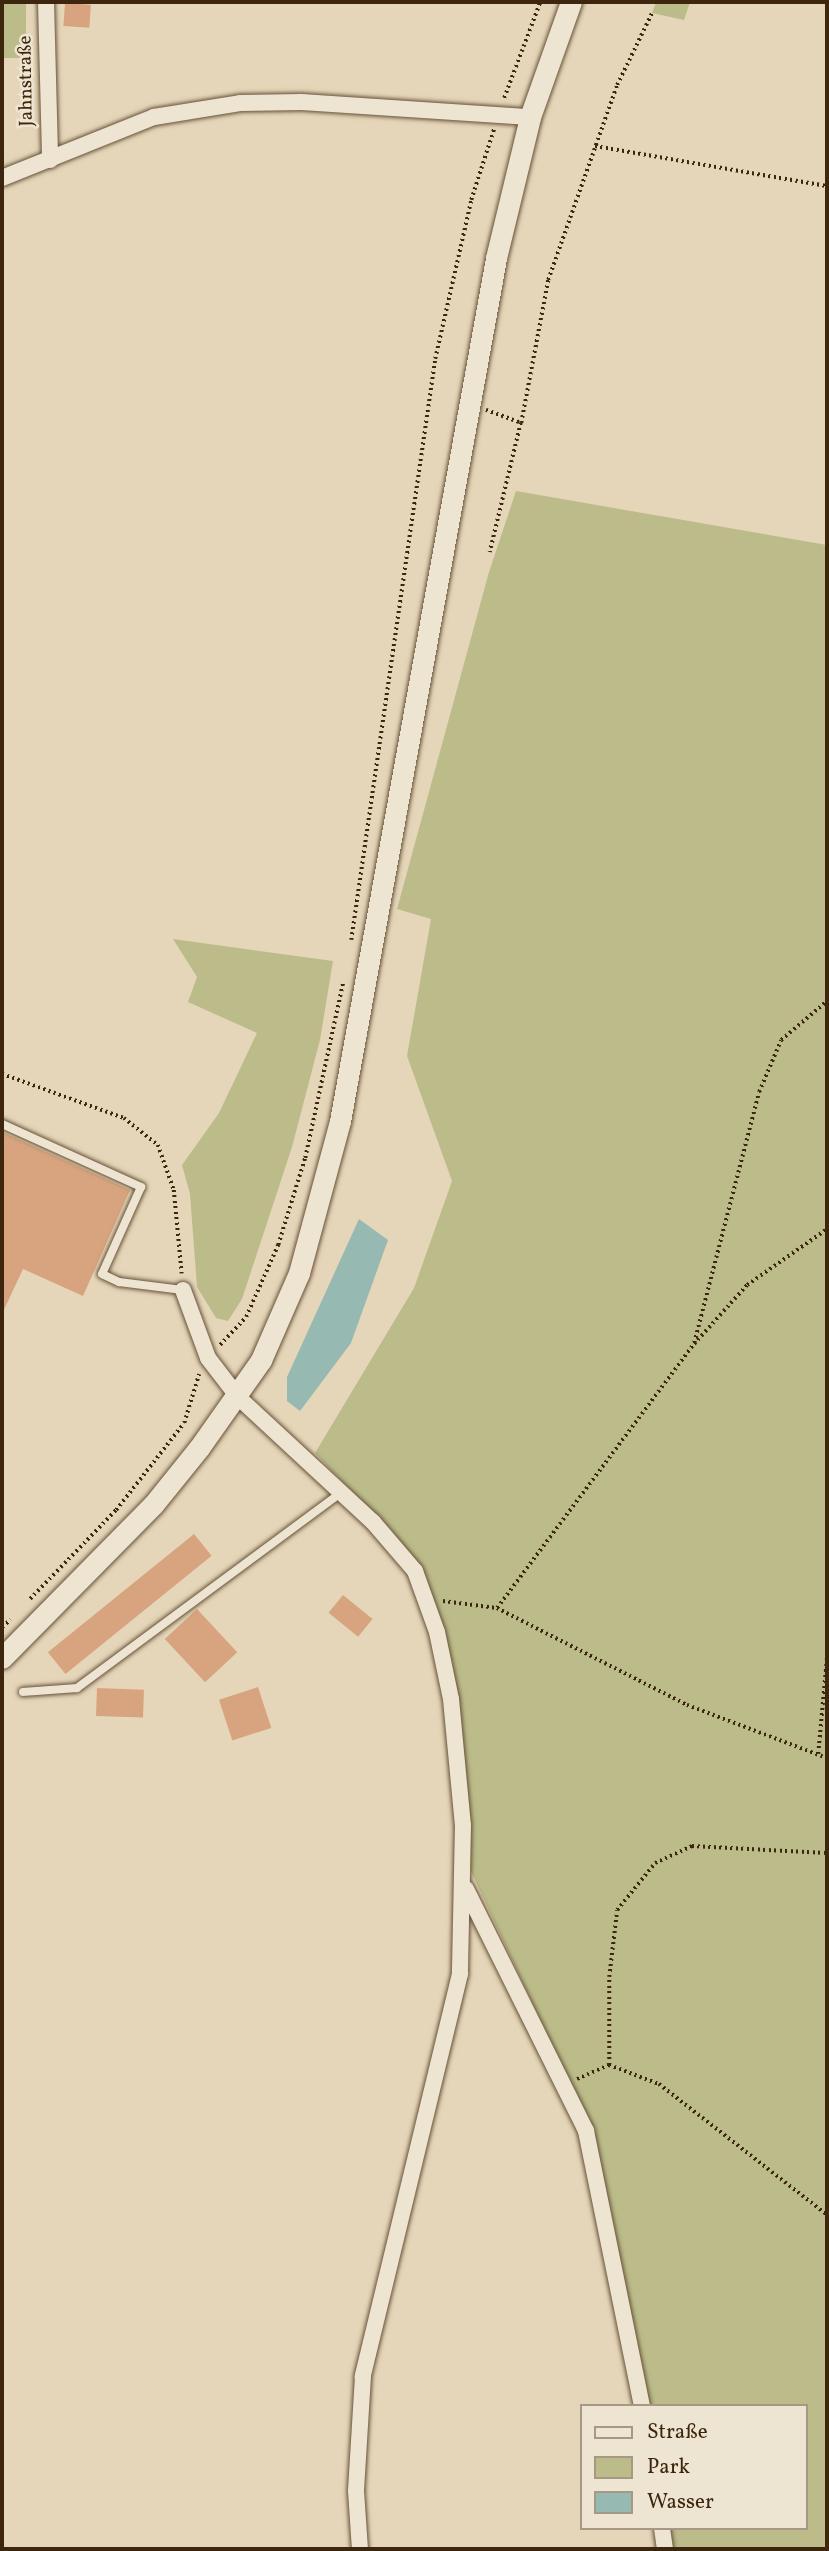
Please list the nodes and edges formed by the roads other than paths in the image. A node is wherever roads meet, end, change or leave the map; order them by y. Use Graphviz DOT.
graph roads {
  1 [pos="46,2"];
  2 [pos="571,2"];
  3 [pos="530,117"];
  4 [pos="50,160"];
  5 [pos="2,178"];
  6 [pos="2,1124"];
  7 [pos="183,1290"];
  8 [pos="238,1397"];
  9 [pos="342,1492"];
  10 [pos="2,1658"];
  11 [pos="23,1692"];
  12 [pos="465,1886"];
  13 [pos="642,2404"];
  14 [pos="662,2530"];
  15 [pos="360,2549"];
  16 [pos="666,2549"];
  1 -- 4 [label="street, Jahnstraße"];
  2 -- 3 [label="main road"];
  3 -- 4 [label="street"];
  3 -- 8 [label="main road"];
  4 -- 5 [label="street"];
  6 -- 7 [label="lane"];
  7 -- 8 [label="street"];
  8 -- 9 [label="street"];
  8 -- 10 [label="main road"];
  9 -- 11 [label="lane"];
  9 -- 12 [label="street"];
  12 -- 13 [label="street"];
  12 -- 15 [label="street"];
  14 -- 16 [label="street"];
}
